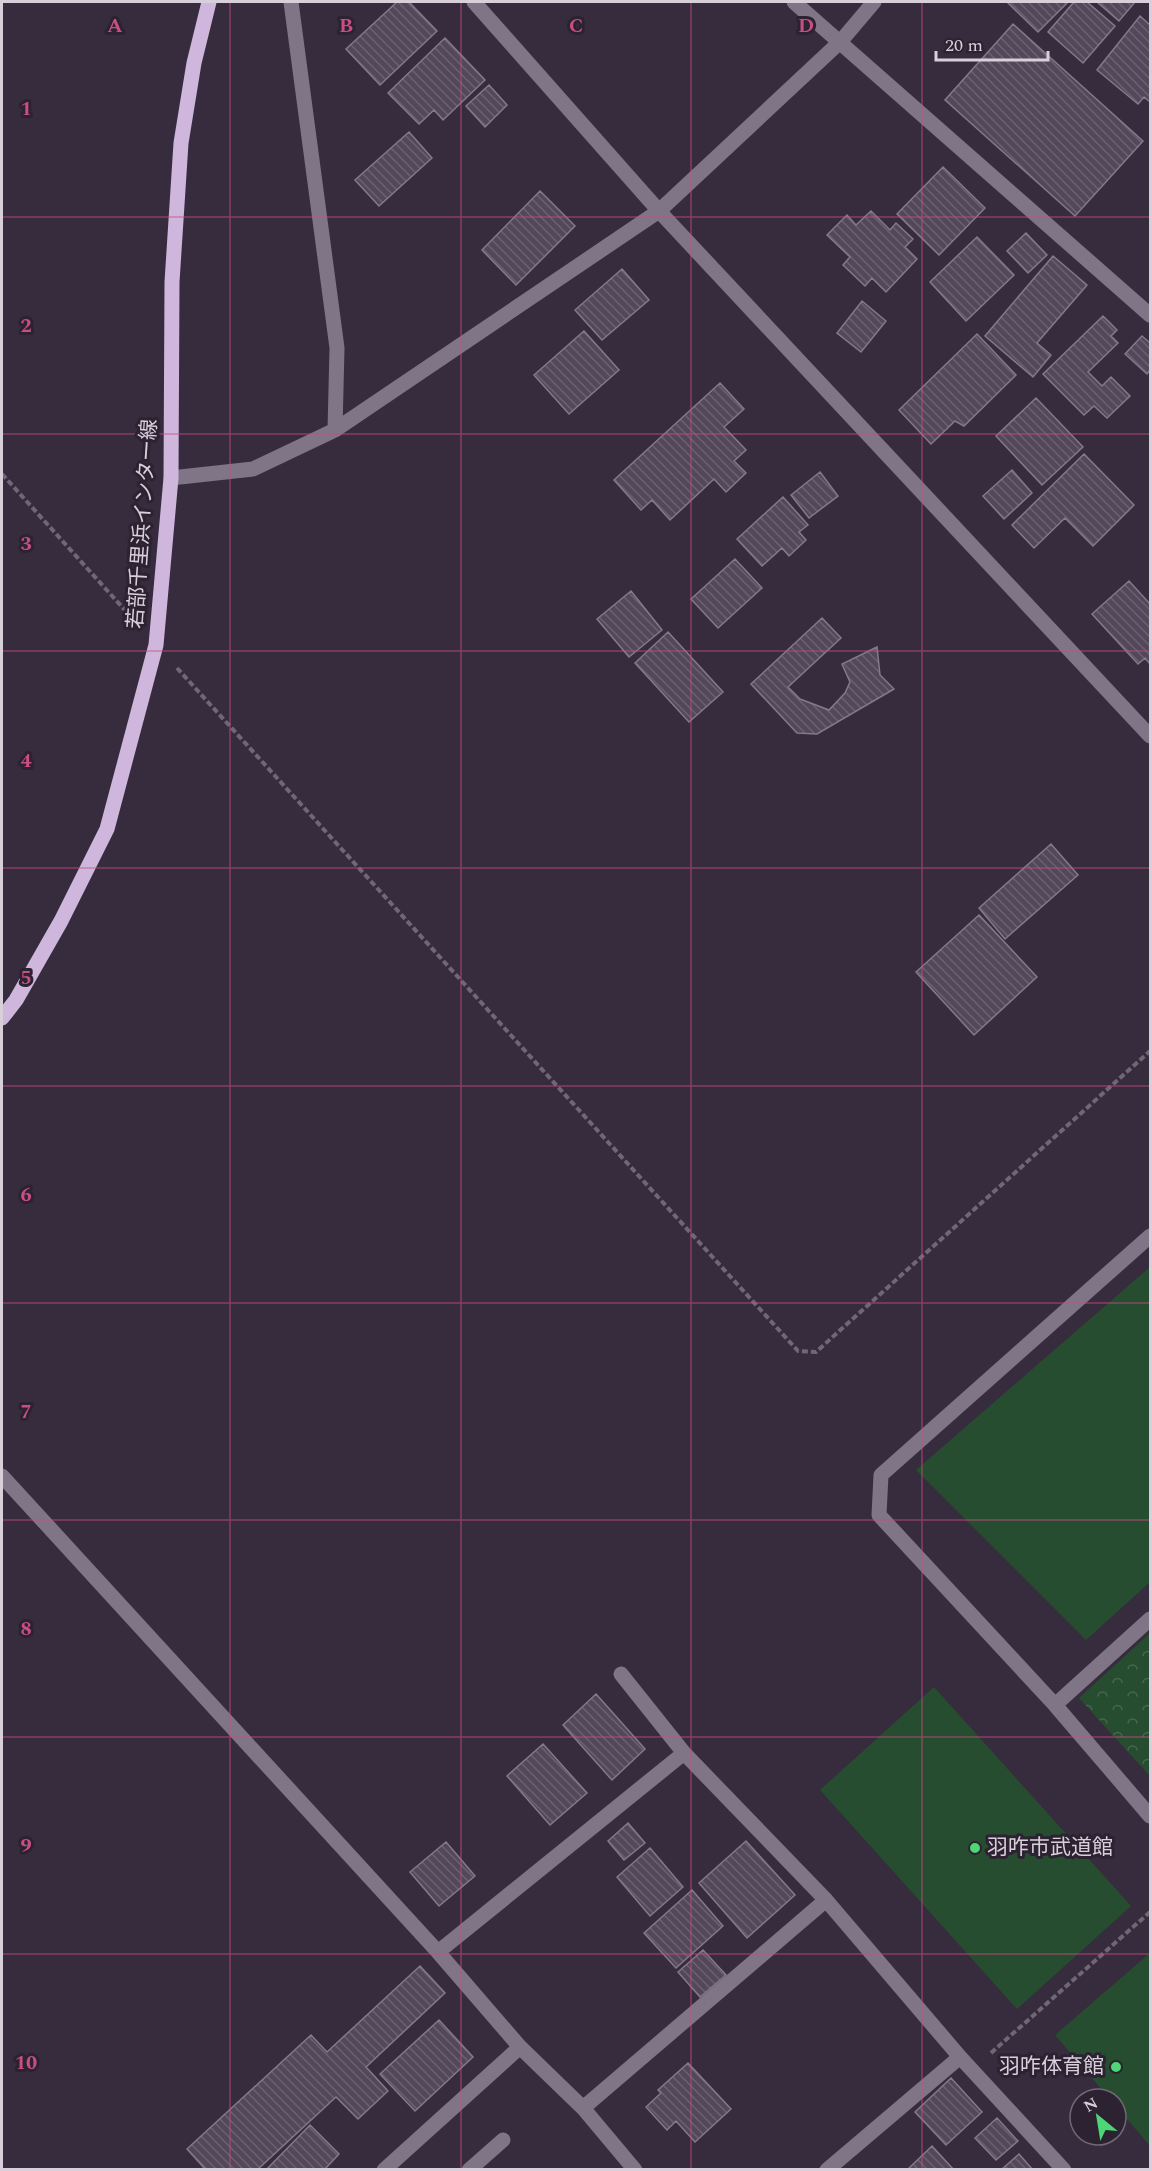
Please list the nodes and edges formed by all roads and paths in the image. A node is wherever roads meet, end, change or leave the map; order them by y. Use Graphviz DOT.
graph roads {
  1 [pos="209,2"];
  2 [pos="291,2"];
  3 [pos="474,2"];
  4 [pos="794,2"];
  5 [pos="874,2"];
  6 [pos="841,41"];
  7 [pos="659,211"];
  8 [pos="1150,315"];
  9 [pos="334,430"];
  10 [pos="2,474"];
  11 [pos="171,478"];
  12 [pos="156,645"];
  13 [pos="1150,736"];
  14 [pos="2,1018"];
  15 [pos="1150,1051"];
  16 [pos="1150,1236"];
  17 [pos="2,1476"];
  18 [pos="1150,1619"];
  19 [pos="621,1674"];
  20 [pos="1055,1705"];
  21 [pos="684,1753"];
  22 [pos="1150,1816"];
  23 [pos="826,1900"];
  24 [pos="1150,1912"];
  25 [pos="438,1952"];
  26 [pos="520,2047"];
  27 [pos="960,2057"];
  28 [pos="972,2070"];
  29 [pos="583,2108"];
  30 [pos="503,2140"];
  31 [pos="384,2169"];
  32 [pos="469,2169"];
  33 [pos="635,2169"];
  34 [pos="827,2169"];
  35 [pos="1064,2169"];
  1 -- 11 [label="main road, 若部千里浜インター線"];
  2 -- 9 [label="street"];
  3 -- 7 [label="street"];
  4 -- 6 [label="street"];
  5 -- 6 [label="street"];
  6 -- 7 [label="street"];
  6 -- 8 [label="street"];
  7 -- 9 [label="street"];
  7 -- 13 [label="street"];
  9 -- 11 [label="street"];
  10 -- 12 [label="path"];
  11 -- 12 [label="main road, 若部千里浜インター線"];
  12 -- 14 [label="main road, 若部千里浜インター線"];
  12 -- 15 [label="path"];
  16 -- 20 [label="street"];
  17 -- 25 [label="street"];
  18 -- 20 [label="street"];
  19 -- 21 [label="street"];
  20 -- 22 [label="street"];
  21 -- 23 [label="street"];
  21 -- 25 [label="street"];
  23 -- 27 [label="street"];
  23 -- 29 [label="street"];
  24 -- 28 [label="path"];
  25 -- 26 [label="street"];
  26 -- 29 [label="street"];
  26 -- 31 [label="street"];
  27 -- 28 [label="street"];
  27 -- 34 [label="street"];
  28 -- 35 [label="street"];
  29 -- 33 [label="street"];
  30 -- 32 [label="street"];
}
